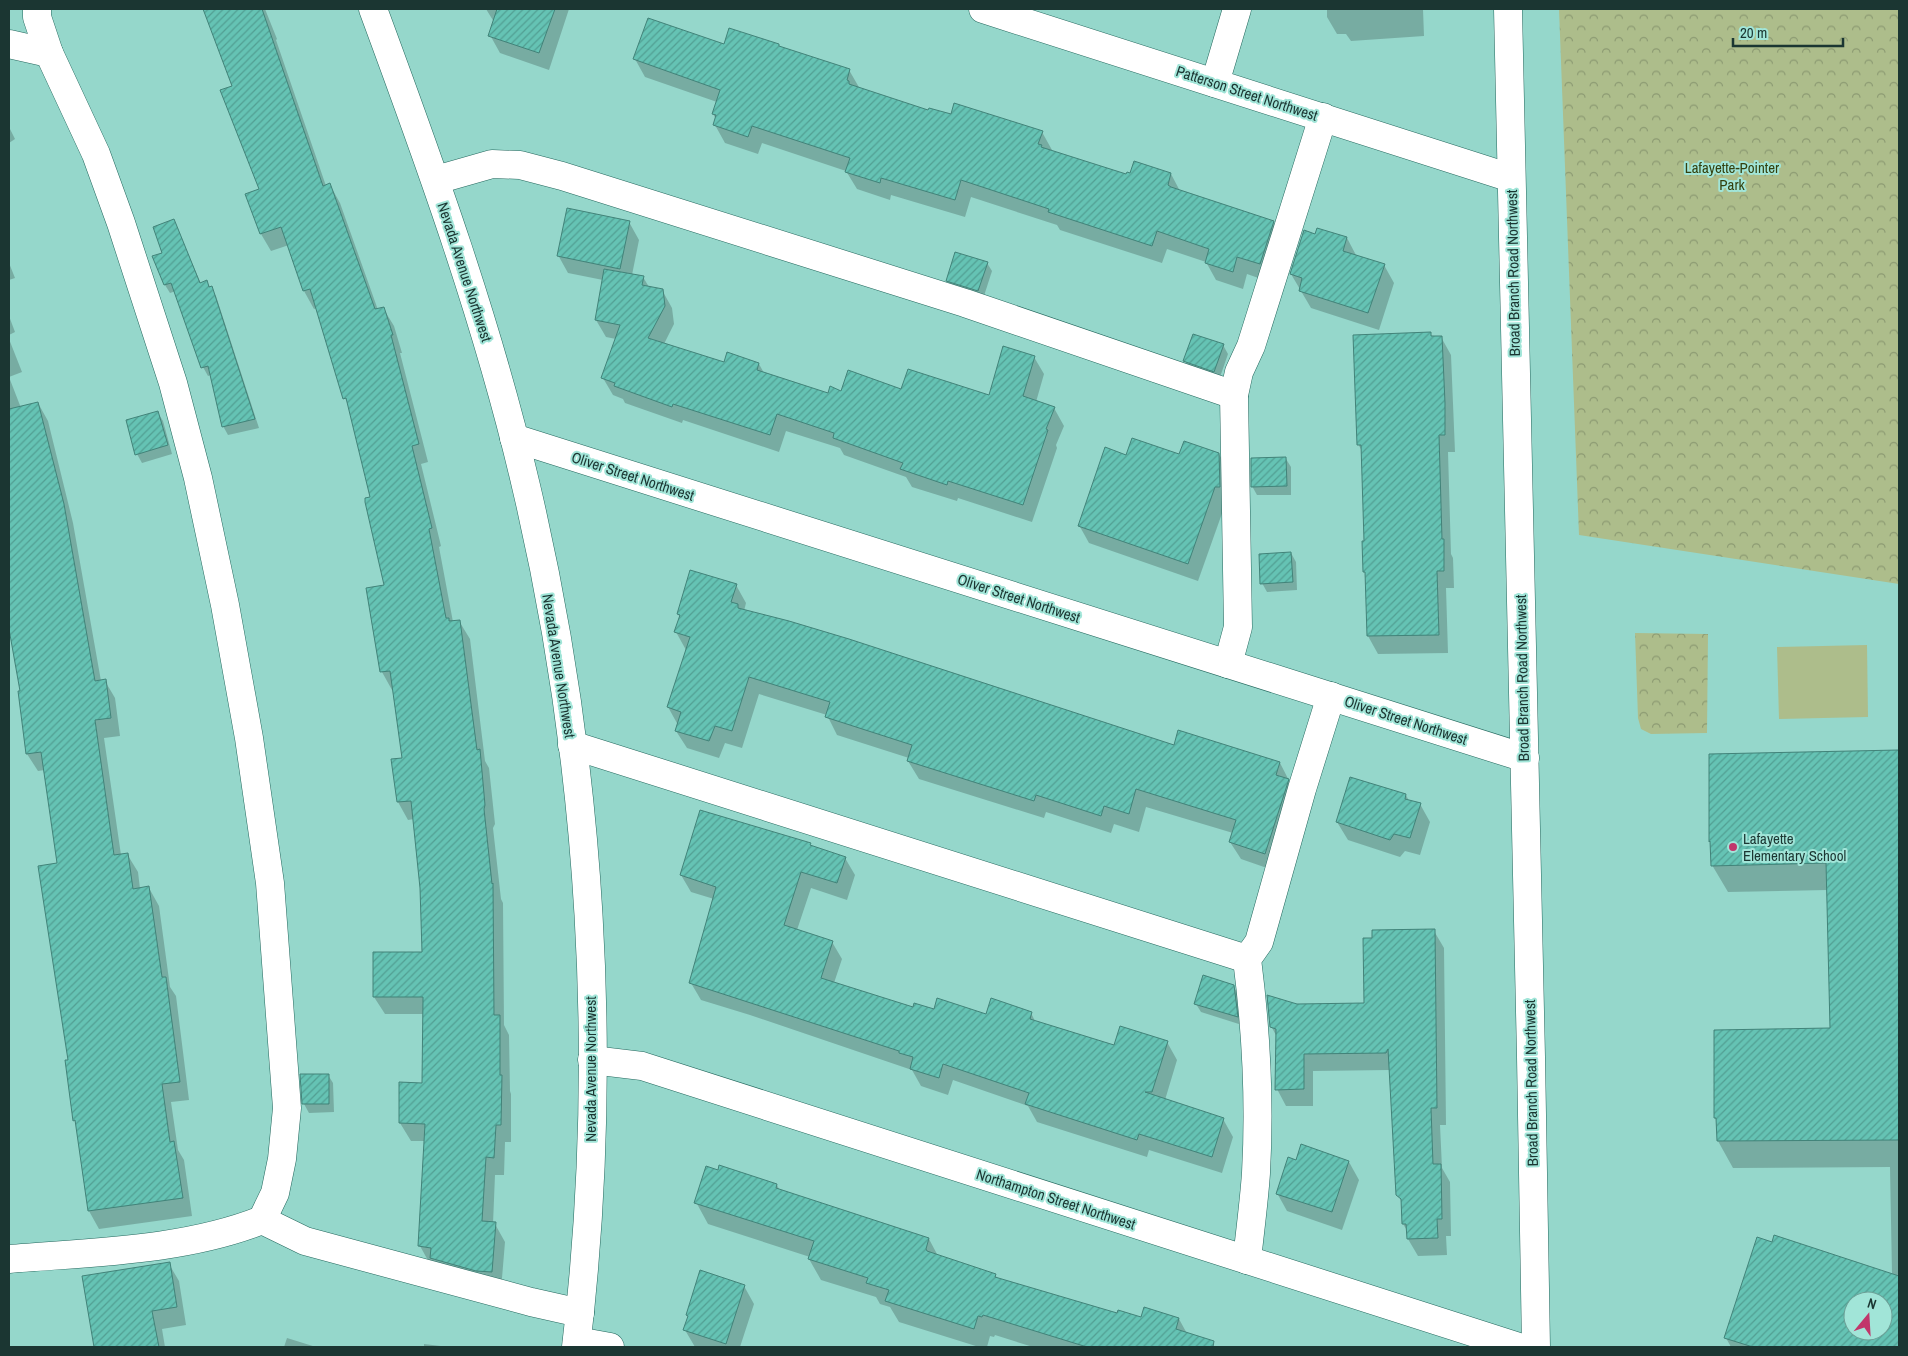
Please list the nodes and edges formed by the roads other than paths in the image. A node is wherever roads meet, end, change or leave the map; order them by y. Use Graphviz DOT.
graph roads {
  1 [pos="37,9"];
  2 [pos="373,9"];
  3 [pos="983,9"];
  4 [pos="1237,9"];
  5 [pos="1508,9"];
  6 [pos="9,44"];
  7 [pos="49,54"];
  8 [pos="1215,83"];
  9 [pos="1322,117"];
  10 [pos="1511,178"];
  11 [pos="436,180"];
  12 [pos="1234,394"];
  13 [pos="514,438"];
  14 [pos="1228,664"];
  15 [pos="1331,696"];
  16 [pos="572,745"];
  17 [pos="1524,758"];
  18 [pos="1247,959"];
  19 [pos="592,1060"];
  20 [pos="262,1220"];
  21 [pos="9,1259"];
  22 [pos="1247,1260"];
  23 [pos="580,1313"];
  24 [pos="577,1344"];
  25 [pos="610,1347"];
  26 [pos="1520,1347"];
  27 [pos="1536,1347"];
  1 -- 7 [label="street"];
  2 -- 11 [label="street, Nevada Avenue Northwest"];
  3 -- 8 [label="street, Patterson Street Northwest"];
  4 -- 8 [label="street"];
  5 -- 10 [label="street, Broad Branch Road Northwest"];
  6 -- 7 [label="street"];
  7 -- 20 [label="street"];
  8 -- 9 [label="street, Patterson Street Northwest"];
  9 -- 10 [label="street, Patterson Street Northwest"];
  9 -- 12 [label="street"];
  10 -- 17 [label="street, Broad Branch Road Northwest"];
  11 -- 12 [label="street"];
  11 -- 13 [label="street, Nevada Avenue Northwest"];
  12 -- 14 [label="street"];
  13 -- 14 [label="street, Oliver Street Northwest"];
  13 -- 16 [label="street, Nevada Avenue Northwest"];
  14 -- 15 [label="street, Oliver Street Northwest"];
  15 -- 17 [label="street, Oliver Street Northwest"];
  15 -- 18 [label="street"];
  16 -- 18 [label="street"];
  16 -- 19 [label="street, Nevada Avenue Northwest"];
  17 -- 27 [label="street, Broad Branch Road Northwest"];
  18 -- 22 [label="street"];
  19 -- 22 [label="street, Northampton Street Northwest"];
  19 -- 23 [label="street, Nevada Avenue Northwest"];
  20 -- 21 [label="street"];
  20 -- 23 [label="street"];
  22 -- 26 [label="street, Northampton Street Northwest"];
  23 -- 24 [label="street, Nevada Avenue Northwest"];
  24 -- 25 [label="street"];
}
